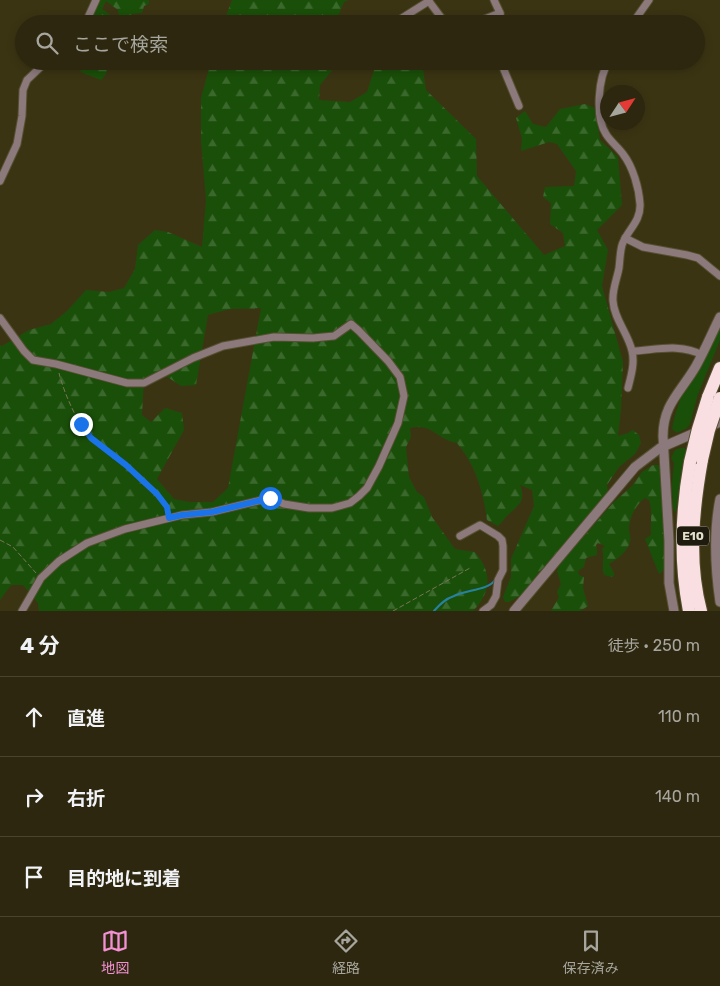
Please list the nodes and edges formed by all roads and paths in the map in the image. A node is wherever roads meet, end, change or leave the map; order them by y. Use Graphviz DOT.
graph roads {
  1 [pos="96,0"];
  2 [pos="494,0"];
  3 [pos="649,0"];
  4 [pos="429,1"];
  5 [pos="500,13"];
  6 [pos="89,15"];
  7 [pos="407,15"];
  8 [pos="439,15"];
  9 [pos="495,15"];
  10 [pos="508,15"];
  11 [pos="638,15"];
  12 [pos="38,70"];
  13 [pos="504,70"];
  14 [pos="604,70"];
  15 [pos="519,106"];
  16 [pos="0,181"];
  17 [pos="625,238"];
  18 [pos="720,276"];
  19 [pos="720,316"];
  20 [pos="0,318"];
  21 [pos="633,352"];
  22 [pos="702,355"];
  23 [pos="56,364"];
  24 [pos="720,368"];
  25 [pos="628,388"];
  26 [pos="716,398"];
  27 [pos="720,422"];
  28 [pos="664,446"];
  29 [pos="696,461"];
  30 [pos="720,499"];
  31 [pos="169,518"];
  32 [pos="460,536"];
  33 [pos="0,540"];
  34 [pos="470,568"];
  35 [pos="42,578"];
  36 [pos="720,602"];
  37 [pos="519,610"];
  38 [pos="22,611"];
  39 [pos="393,611"];
  40 [pos="484,611"];
  41 [pos="674,611"];
  42 [pos="689,611"];
  43 [pos="701,611"];
  1 -- 6 [label="street"];
  2 -- 5 [label="street"];
  3 -- 11 [label="street"];
  4 -- 7 [label="street"];
  4 -- 8 [label="street"];
  5 -- 9 [label="street"];
  5 -- 10 [label="path"];
  12 -- 16 [label="street"];
  13 -- 15 [label="street"];
  14 -- 17 [label="street"];
  17 -- 18 [label="street"];
  17 -- 21 [label="street"];
  19 -- 22 [label="street"];
  20 -- 23 [label="street"];
  21 -- 22 [label="street"];
  21 -- 25 [label="street"];
  22 -- 28 [label="street"];
  23 -- 31 [label="path"];
  23 -- 31 [label="street"];
  24 -- 26 [label="highway, E10"];
  26 -- 29 [label="highway, E10, bridge"];
  27 -- 28 [label="street"];
  28 -- 37 [label="street"];
  28 -- 41 [label="street"];
  29 -- 42 [label="highway, E10"];
  29 -- 43 [label="highway, E10"];
  30 -- 36 [label="street"];
  31 -- 35 [label="street"];
  32 -- 40 [label="street"];
  33 -- 35 [label="path"];
  34 -- 39 [label="path"];
  35 -- 38 [label="street"];
}
